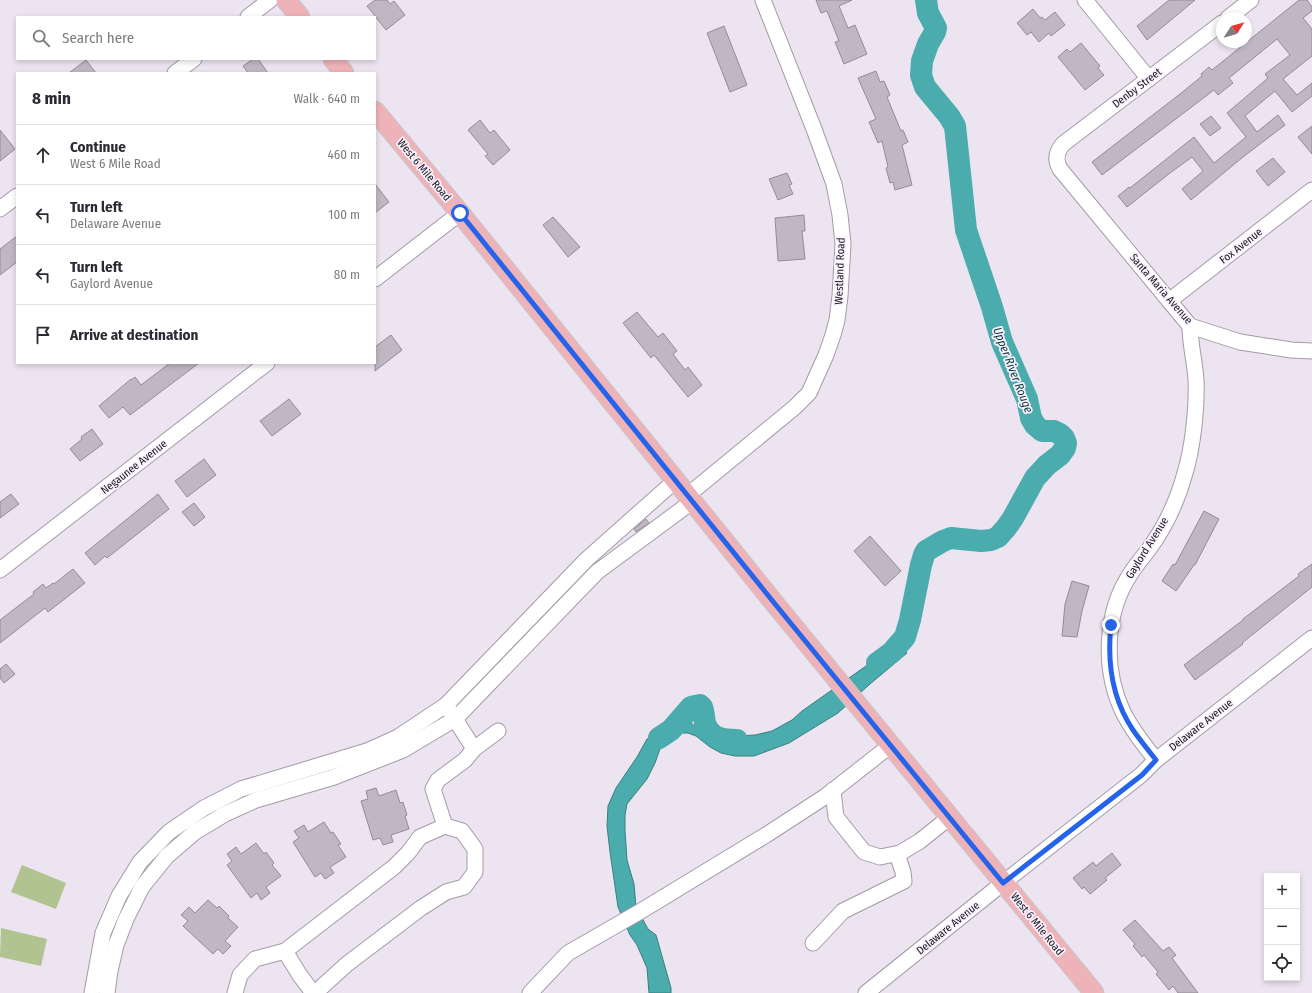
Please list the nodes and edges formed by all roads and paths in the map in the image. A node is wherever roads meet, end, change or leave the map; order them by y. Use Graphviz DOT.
graph roads {
  1 [pos="270,0"];
  2 [pos="286,0"];
  3 [pos="763,0"];
  4 [pos="1085,0"];
  5 [pos="1251,0"];
  6 [pos="1236,12"];
  7 [pos="249,16"];
  8 [pos="299,16"];
  9 [pos="1216,27"];
  10 [pos="193,60"];
  11 [pos="334,60"];
  12 [pos="177,72"];
  13 [pos="343,72"];
  14 [pos="1149,79"];
  15 [pos="376,112"];
  16 [pos="1057,156"];
  17 [pos="1312,190"];
  18 [pos="16,197"];
  19 [pos="0,209"];
  20 [pos="460,213"];
  21 [pos="376,278"];
  22 [pos="1169,301"];
  23 [pos="1190,326"];
  24 [pos="1312,351"];
  25 [pos="266,364"];
  26 [pos="676,480"];
  27 [pos="690,498"];
  28 [pos="586,559"];
  29 [pos="0,570"];
  30 [pos="597,572"];
  31 [pos="1312,638"];
  32 [pos="446,706"];
  33 [pos="455,719"];
  34 [pos="498,731"];
  35 [pos="891,745"];
  36 [pos="474,749"];
  37 [pos="1156,760"];
  38 [pos="833,790"];
  39 [pos="950,817"];
  40 [pos="445,826"];
  41 [pos="897,854"];
  42 [pos="1003,883"];
  43 [pos="813,943"];
  44 [pos="285,951"];
  45 [pos="103,969"];
  46 [pos="92,993"];
  47 [pos="107,993"];
  48 [pos="235,993"];
  49 [pos="314,993"];
  50 [pos="530,993"];
  51 [pos="866,993"];
  52 [pos="1094,993"];
  1 -- 7 [label="street"];
  2 -- 8 [label="main road"];
  3 -- 27 [label="street, Westland Road"];
  4 -- 14 [label="street"];
  5 -- 6 [label="street"];
  9 -- 14 [label="street, Denby Street"];
  10 -- 12 [label="street"];
  11 -- 13 [label="main road"];
  14 -- 16 [label="street, Denby Street"];
  15 -- 20 [label="main road, West 6 Mile Road"];
  16 -- 22 [label="street, Santa Maria Avenue"];
  17 -- 22 [label="street, Fox Avenue"];
  18 -- 19 [label="street"];
  20 -- 21 [label="street"];
  20 -- 26 [label="main road, West 6 Mile Road"];
  22 -- 23 [label="street, Santa Maria Avenue"];
  23 -- 24 [label="street, Santa Maria Avenue"];
  23 -- 37 [label="street, Gaylord Avenue"];
  25 -- 29 [label="street, Negaunee Avenue"];
  26 -- 27 [label="main road, West 6 Mile Road"];
  26 -- 28 [label="street"];
  27 -- 30 [label="street, Westland Road"];
  27 -- 35 [label="main road, West 6 Mile Road"];
  28 -- 30 [label="street"];
  28 -- 32 [label="street"];
  30 -- 33 [label="street, Westland Road"];
  31 -- 37 [label="street, Delaware Avenue"];
  32 -- 33 [label="street"];
  32 -- 45 [label="street"];
  33 -- 36 [label="street"];
  33 -- 45 [label="street, Westland Road"];
  34 -- 36 [label="street"];
  35 -- 38 [label="street"];
  35 -- 39 [label="main road, West 6 Mile Road"];
  36 -- 40 [label="street"];
  37 -- 42 [label="street, Delaware Avenue"];
  38 -- 41 [label="street"];
  38 -- 50 [label="street"];
  39 -- 41 [label="street"];
  39 -- 42 [label="main road, West 6 Mile Road"];
  40 -- 44 [label="street"];
  40 -- 49 [label="street"];
  41 -- 43 [label="street"];
  42 -- 51 [label="street, Delaware Avenue"];
  42 -- 52 [label="main road, West 6 Mile Road"];
  44 -- 48 [label="street"];
  44 -- 49 [label="street"];
  45 -- 46 [label="street"];
  45 -- 47 [label="street"];
}
